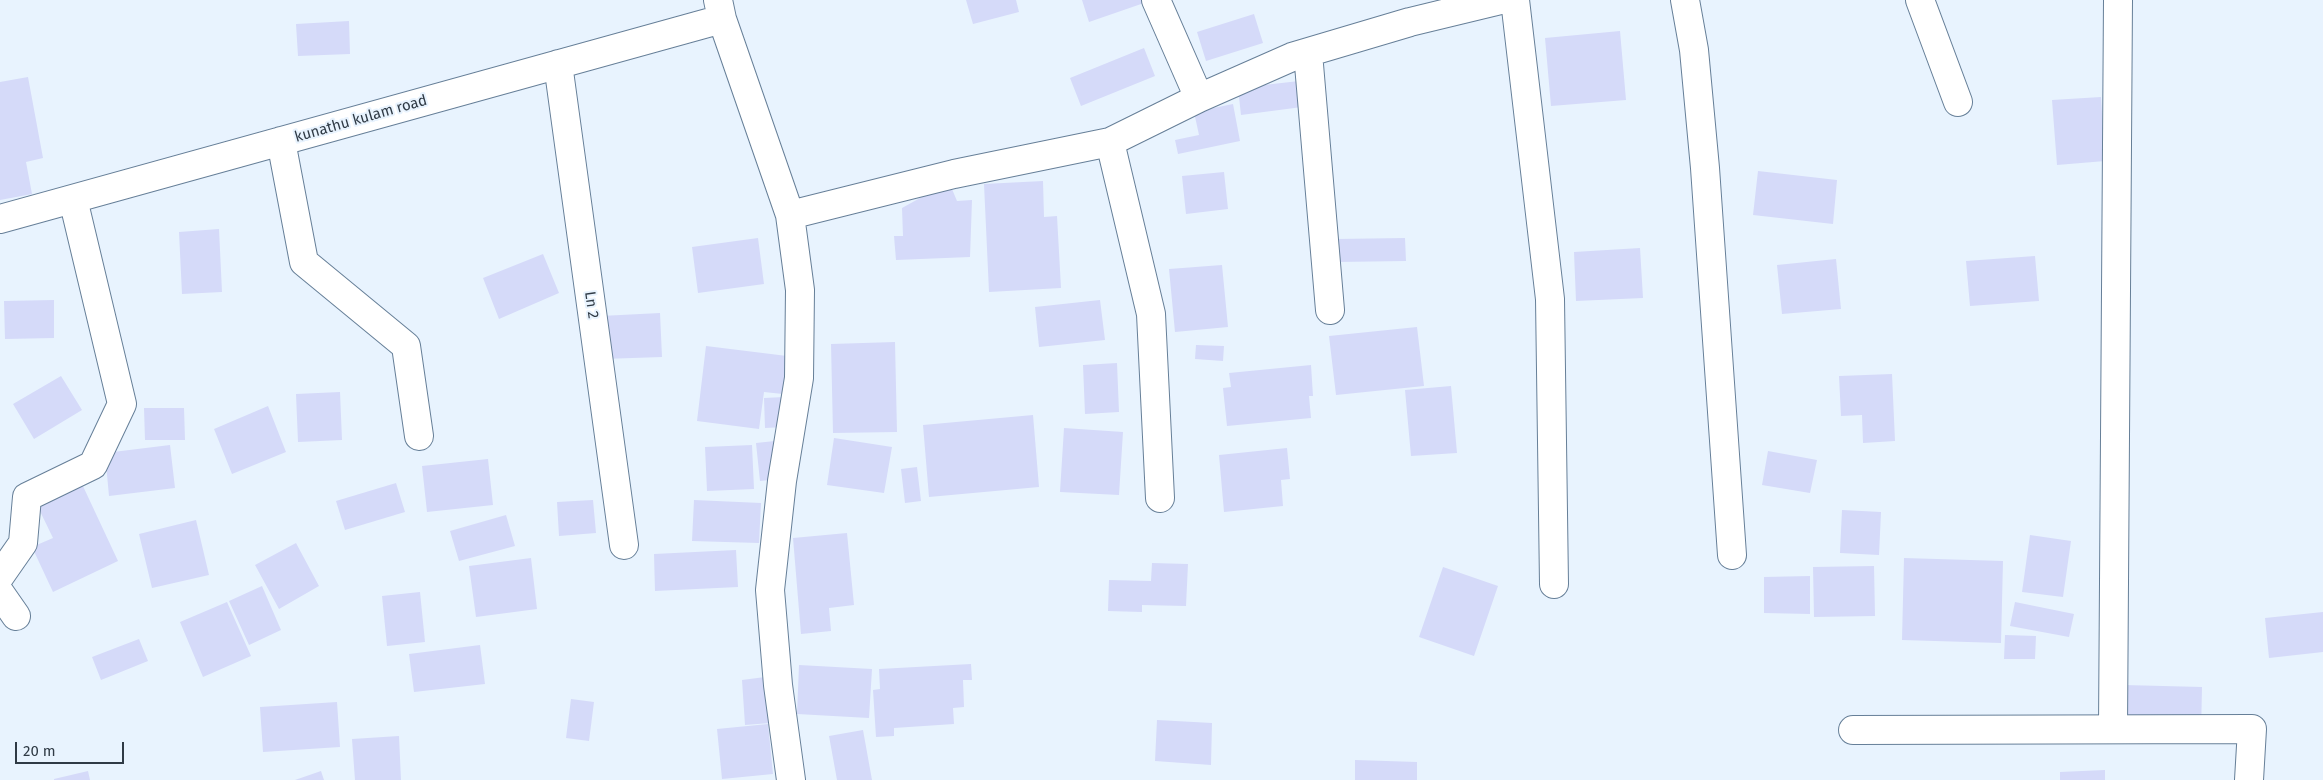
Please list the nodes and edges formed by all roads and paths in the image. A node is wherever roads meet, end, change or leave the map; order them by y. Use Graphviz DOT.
graph roads {
  1 [pos="1156,0"];
  2 [pos="1501,0"];
  3 [pos="1515,0"];
  4 [pos="1685,0"];
  5 [pos="1920,0"];
  6 [pos="2118,0"];
  7 [pos="720,10"];
  8 [pos="1308,53"];
  9 [pos="558,64"];
  10 [pos="1199,98"];
  11 [pos="1958,102"];
  12 [pos="281,141"];
  13 [pos="1110,142"];
  14 [pos="73,199"];
  15 [pos="790,215"];
  16 [pos="0,219"];
  17 [pos="1330,310"];
  18 [pos="419,436"];
  19 [pos="1160,498"];
  20 [pos="624,545"];
  21 [pos="1732,555"];
  22 [pos="0,576"];
  23 [pos="1554,584"];
  24 [pos="0,593"];
  25 [pos="16,616"];
  26 [pos="2113,728"];
  27 [pos="1853,730"];
  28 [pos="791,780"];
  29 [pos="2249,780"];
  1 -- 10 [label="street"];
  2 -- 8 [label="street"];
  3 -- 23 [label="street"];
  4 -- 21 [label="street"];
  5 -- 11 [label="street"];
  6 -- 26 [label="street"];
  7 -- 9 [label="street, kunathu kulam road"];
  7 -- 15 [label="street"];
  8 -- 10 [label="street"];
  8 -- 17 [label="street"];
  9 -- 12 [label="street, kunathu kulam road"];
  9 -- 20 [label="street, Ln 2"];
  10 -- 13 [label="street"];
  12 -- 14 [label="street, kunathu kulam road"];
  12 -- 18 [label="street"];
  13 -- 15 [label="street"];
  13 -- 19 [label="street"];
  14 -- 16 [label="street, kunathu kulam road"];
  14 -- 22 [label="street"];
  15 -- 28 [label="street"];
  24 -- 25 [label="street"];
  26 -- 27 [label="street"];
  26 -- 29 [label="street"];
}
